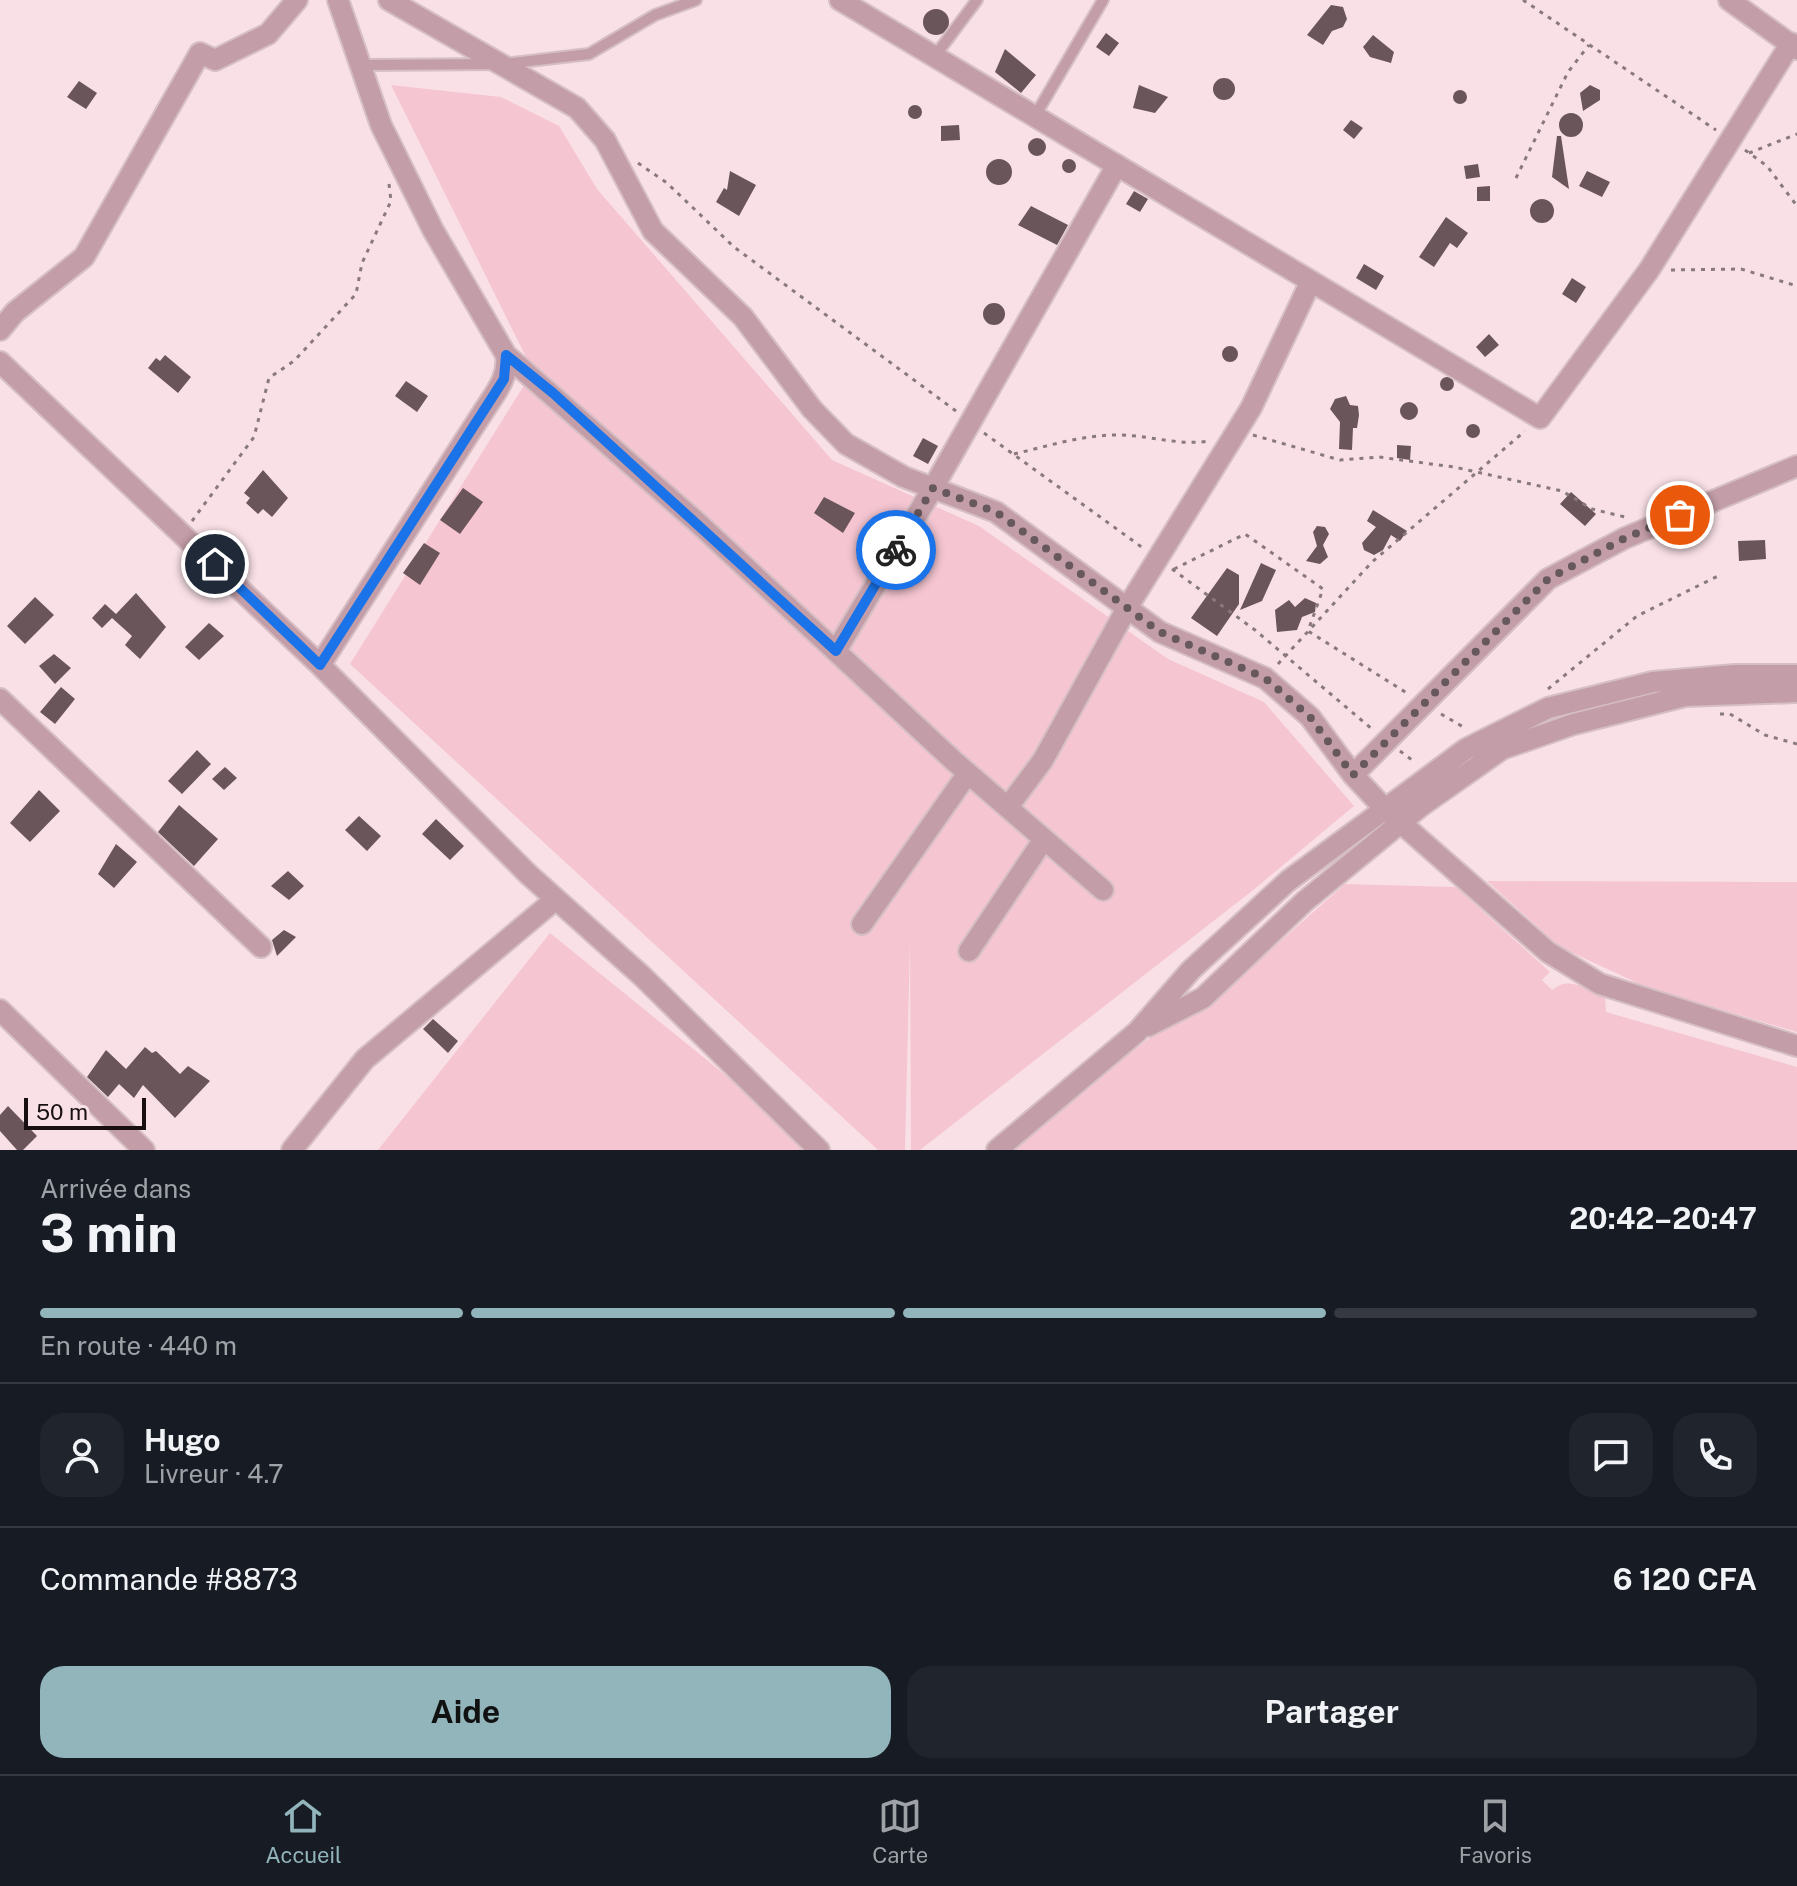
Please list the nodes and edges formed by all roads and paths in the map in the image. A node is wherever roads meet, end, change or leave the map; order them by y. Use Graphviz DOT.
graph roads {
  1 [pos="297,0"];
  2 [pos="338,0"];
  3 [pos="389,0"];
  4 [pos="696,0"];
  5 [pos="840,0"];
  6 [pos="977,0"];
  7 [pos="1103,0"];
  8 [pos="1523,0"];
  9 [pos="1729,0"];
  10 [pos="1589,45"];
  11 [pos="1794,46"];
  12 [pos="935,56"];
  13 [pos="504,64"];
  14 [pos="361,65"];
  15 [pos="1035,116"];
  16 [pos="1797,134"];
  17 [pos="1730,140"];
  18 [pos="1749,153"];
  19 [pos="630,157"];
  20 [pos="1117,165"];
  21 [pos="387,171"];
  22 [pos="1516,178"];
  23 [pos="1797,206"];
  24 [pos="1649,270"];
  25 [pos="1311,281"];
  26 [pos="1797,286"];
  27 [pos="0,330"];
  28 [pos="506,355"];
  29 [pos="0,362"];
  30 [pos="1540,418"];
  31 [pos="970,422"];
  32 [pos="1233,437"];
  33 [pos="1014,454"];
  34 [pos="1797,466"];
  35 [pos="1477,472"];
  36 [pos="933,488"];
  37 [pos="1655,525"];
  38 [pos="183,533"];
  39 [pos="1165,564"];
  40 [pos="1720,575"];
  41 [pos="1127,608"];
  42 [pos="1308,631"];
  43 [pos="836,651"];
  44 [pos="1286,656"];
  45 [pos="320,665"];
  46 [pos="1797,675"];
  47 [pos="1265,678"];
  48 [pos="1797,692"];
  49 [pos="1540,695"];
  50 [pos="0,699"];
  51 [pos="1424,703"];
  52 [pos="1716,714"];
  53 [pos="1483,740"];
  54 [pos="1386,741"];
  55 [pos="1797,744"];
  56 [pos="968,773"];
  57 [pos="1431,774"];
  58 [pos="1353,775"];
  59 [pos="1008,807"];
  60 [pos="1384,808"];
  61 [pos="1401,823"];
  62 [pos="1044,839"];
  63 [pos="1103,890"];
  64 [pos="556,899"];
  65 [pos="862,924"];
  66 [pos="261,947"];
  67 [pos="969,951"];
  68 [pos="0,1010"];
  69 [pos="1137,1032"];
  70 [pos="1797,1046"];
  71 [pos="144,1150"];
  72 [pos="292,1150"];
  73 [pos="819,1150"];
  74 [pos="997,1150"];
  1 -- 27 [label="street"];
  2 -- 14 [label="street"];
  3 -- 13 [label="street"];
  4 -- 13 [label="lane"];
  5 -- 12 [label="street"];
  6 -- 12 [label="lane"];
  7 -- 15 [label="lane"];
  8 -- 10 [label="path"];
  9 -- 11 [label="street"];
  10 -- 17 [label="path"];
  10 -- 22 [label="path"];
  11 -- 17 [label="street"];
  12 -- 15 [label="street"];
  13 -- 14 [label="lane"];
  13 -- 36 [label="street"];
  14 -- 28 [label="street"];
  15 -- 20 [label="street"];
  16 -- 18 [label="path"];
  17 -- 18 [label="path"];
  17 -- 24 [label="street"];
  18 -- 23 [label="path"];
  19 -- 31 [label="path"];
  20 -- 25 [label="street"];
  20 -- 31 [label="street"];
  21 -- 38 [label="path"];
  24 -- 26 [label="path"];
  24 -- 30 [label="street"];
  25 -- 30 [label="street"];
  25 -- 32 [label="street"];
  28 -- 43 [label="street"];
  28 -- 45 [label="street"];
  29 -- 38 [label="street"];
  30 -- 35 [label="path"];
  31 -- 33 [label="path"];
  31 -- 36 [label="street"];
  32 -- 33 [label="path"];
  32 -- 35 [label="path"];
  32 -- 39 [label="street"];
  33 -- 39 [label="path"];
  34 -- 37 [label="street"];
  35 -- 37 [label="path"];
  35 -- 42 [label="path"];
  36 -- 41 [label="street"];
  36 -- 43 [label="street"];
  37 -- 51 [label="street"];
  38 -- 45 [label="street"];
  39 -- 41 [label="street"];
  39 -- 42 [label="path"];
  39 -- 44 [label="path"];
  40 -- 49 [label="path"];
  41 -- 47 [label="street"];
  41 -- 59 [label="street"];
  42 -- 44 [label="path"];
  42 -- 51 [label="path"];
  43 -- 56 [label="street"];
  44 -- 47 [label="path"];
  44 -- 54 [label="path"];
  45 -- 64 [label="street"];
  46 -- 53 [label="street"];
  47 -- 58 [label="street"];
  48 -- 61 [label="street"];
  50 -- 66 [label="street"];
  51 -- 53 [label="path"];
  51 -- 54 [label="street"];
  52 -- 55 [label="path"];
  53 -- 57 [label="street"];
  54 -- 57 [label="path"];
  54 -- 58 [label="street"];
  56 -- 59 [label="street"];
  56 -- 65 [label="street"];
  57 -- 60 [label="street"];
  58 -- 60 [label="street"];
  59 -- 62 [label="street"];
  60 -- 61 [label="street"];
  60 -- 69 [label="street"];
  61 -- 69 [label="street"];
  61 -- 70 [label="street"];
  62 -- 63 [label="street"];
  62 -- 67 [label="street"];
  64 -- 72 [label="street"];
  64 -- 73 [label="street"];
  68 -- 71 [label="street"];
  69 -- 74 [label="street"];
}
